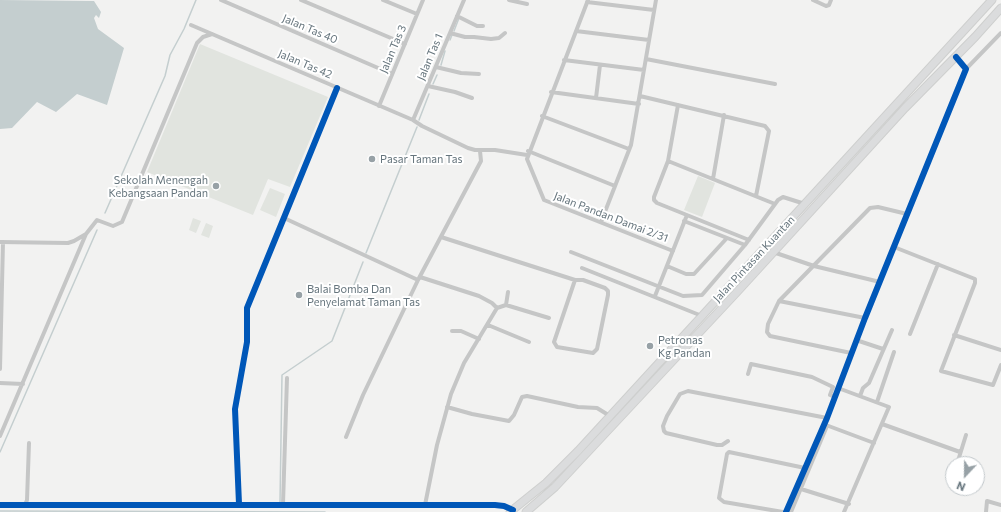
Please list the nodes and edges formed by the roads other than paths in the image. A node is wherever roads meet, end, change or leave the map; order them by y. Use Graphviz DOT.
graph roads {
  1 [pos="221,0"];
  2 [pos="301,0"];
  3 [pos="383,0"];
  4 [pos="423,0"];
  5 [pos="464,0"];
  6 [pos="509,0"];
  7 [pos="622,0"];
  8 [pos="656,0"];
  9 [pos="813,0"];
  10 [pos="831,0"];
  11 [pos="992,0"];
  12 [pos="587,1"];
  13 [pos="527,4"];
  14 [pos="622,5"];
  15 [pos="1001,8"];
  16 [pos="654,10"];
  17 [pos="417,14"];
  18 [pos="457,16"];
  19 [pos="191,25"];
  20 [pos="483,26"];
  21 [pos="576,30"];
  22 [pos="450,33"];
  23 [pos="505,33"];
  24 [pos="1001,33"];
  25 [pos="212,34"];
  26 [pos="649,40"];
  27 [pos="405,44"];
  28 [pos="956,57"];
  29 [pos="564,60"];
  30 [pos="646,60"];
  31 [pos="600,65"];
  32 [pos="436,67"];
  33 [pos="966,69"];
  34 [pos="644,70"];
  35 [pos="392,74"];
  36 [pos="479,74"];
  37 [pos="775,84"];
  38 [pos="428,86"];
  39 [pos="337,88"];
  40 [pos="551,92"];
  41 [pos="640,96"];
  42 [pos="472,98"];
  43 [pos="596,98"];
  44 [pos="639,104"];
  45 [pos="678,105"];
  46 [pos="378,106"];
  47 [pos="724,115"];
  48 [pos="542,116"];
  49 [pos="413,120"];
  50 [pos="629,150"];
  51 [pos="480,151"];
  52 [pos="528,153"];
  53 [pos="668,161"];
  54 [pos="713,179"];
  55 [pos="615,186"];
  56 [pos="756,196"];
  57 [pos="775,204"];
  58 [pos="806,204"];
  59 [pos="907,214"];
  60 [pos="687,215"];
  61 [pos="284,218"];
  62 [pos="684,221"];
  63 [pos="601,222"];
  64 [pos="86,234"];
  65 [pos="441,237"];
  66 [pos="727,238"];
  67 [pos="749,240"];
  68 [pos="2,242"];
  69 [pos="745,245"];
  70 [pos="894,247"];
  71 [pos="673,251"];
  72 [pos="571,252"];
  73 [pos="773,252"];
  74 [pos="938,264"];
  75 [pos="667,266"];
  76 [pos="814,266"];
  77 [pos="582,268"];
  78 [pos="419,279"];
  79 [pos="610,279"];
  80 [pos="574,280"];
  81 [pos="880,282"];
  82 [pos="659,286"];
  83 [pos="605,288"];
  84 [pos="508,292"];
  85 [pos="655,296"];
  86 [pos="779,301"];
  87 [pos="506,305"];
  88 [pos="497,308"];
  89 [pos="702,316"];
  90 [pos="549,318"];
  91 [pos="865,318"];
  92 [pos="488,325"];
  93 [pos="892,330"];
  94 [pos="452,331"];
  95 [pos="910,334"];
  96 [pos="954,335"];
  97 [pos="479,339"];
  98 [pos="856,340"];
  99 [pos="530,342"];
  100 [pos="883,349"];
  101 [pos="1001,350"];
  102 [pos="894,352"];
  103 [pos="851,353"];
  104 [pos="1001,365"];
  105 [pos="0,369"];
  106 [pos="748,374"];
  107 [pos="287,378"];
  108 [pos="0,383"];
  109 [pos="23,384"];
  110 [pos="838,388"];
  111 [pos="860,396"];
  112 [pos="835,397"];
  113 [pos="877,402"];
  114 [pos="447,407"];
  115 [pos="610,416"];
  116 [pos="827,418"];
  117 [pos="882,424"];
  118 [pos="825,425"];
  119 [pos="966,435"];
  120 [pos="0,436"];
  121 [pos="346,437"];
  122 [pos="728,441"];
  123 [pos="28,443"];
  124 [pos="874,443"];
  125 [pos="960,452"];
  126 [pos="959,456"];
  127 [pos="805,468"];
  128 [pos="801,490"];
  129 [pos="238,504"];
  130 [pos="283,504"];
  131 [pos="849,504"];
  132 [pos="0,505"];
  133 [pos="25,505"];
  134 [pos="425,505"];
  135 [pos="1001,505"];
  136 [pos="512,511"];
  137 [pos="526,512"];
  138 [pos="785,512"];
  139 [pos="791,512"];
  140 [pos="844,512"];
  141 [pos="986,512"];
  1 -- 35 [label="street, Jalan Tas 40"];
  2 -- 27 [label="street"];
  3 -- 17 [label="street"];
  4 -- 17 [label="street, Jalan Tas 3"];
  5 -- 18 [label="street, Jalan Tas 1"];
  6 -- 13 [label="street"];
  7 -- 14 [label="street"];
  8 -- 16 [label="street"];
  9 -- 10 [label="street"];
  11 -- 58 [label="highway, Jalan Pintasan Kuantan"];
  12 -- 14 [label="street"];
  12 -- 21 [label="street"];
  14 -- 16 [label="street"];
  15 -- 28 [label="highway, Jalan Pintasan Kuantan"];
  16 -- 26 [label="street"];
  17 -- 27 [label="street, Jalan Tas 3"];
  18 -- 20 [label="street"];
  18 -- 22 [label="street, Jalan Tas 1"];
  19 -- 25 [label="street, Jalan Tas 42"];
  21 -- 26 [label="street"];
  21 -- 29 [label="street"];
  22 -- 23 [label="street"];
  22 -- 32 [label="street, Jalan Tas 1"];
  24 -- 33 [label="street"];
  25 -- 39 [label="street, Jalan Tas 42"];
  25 -- 64 [label="street"];
  26 -- 30 [label="street"];
  27 -- 35 [label="street, Jalan Tas 3"];
  28 -- 33 [label="street"];
  28 -- 73 [label="highway, Jalan Pintasan Kuantan"];
  29 -- 31 [label="street"];
  29 -- 40 [label="street"];
  30 -- 34 [label="street"];
  30 -- 37 [label="street"];
  31 -- 34 [label="street"];
  31 -- 43 [label="street"];
  32 -- 36 [label="street"];
  32 -- 38 [label="street, Jalan Tas 1"];
  33 -- 59 [label="street"];
  34 -- 41 [label="street"];
  35 -- 46 [label="street, Jalan Tas 3"];
  38 -- 42 [label="street"];
  38 -- 49 [label="street, Jalan Tas 1"];
  39 -- 46 [label="street, Jalan Tas 42"];
  39 -- 61 [label="street"];
  40 -- 43 [label="street"];
  40 -- 48 [label="street"];
  41 -- 44 [label="street"];
  41 -- 45 [label="street"];
  43 -- 44 [label="street"];
  44 -- 50 [label="street"];
  45 -- 47 [label="street"];
  45 -- 53 [label="street"];
  46 -- 49 [label="street, Jalan Tas 42"];
  47 -- 54 [label="street"];
  47 -- 56 [label="street"];
  48 -- 50 [label="street"];
  48 -- 52 [label="street"];
  49 -- 51 [label="street, Jalan Tas 42"];
  50 -- 55 [label="street"];
  51 -- 52 [label="street, Jalan Tas 42"];
  51 -- 65 [label="street"];
  52 -- 55 [label="street, Jalan Tas 42"];
  52 -- 63 [label="street, Jalan Pandan Damai 2/31"];
  53 -- 54 [label="street"];
  53 -- 60 [label="street"];
  54 -- 56 [label="street"];
  55 -- 63 [label="street"];
  56 -- 57 [label="street"];
  57 -- 58 [label="street"];
  57 -- 67 [label="street"];
  58 -- 89 [label="highway, Jalan Pintasan Kuantan"];
  59 -- 70 [label="street"];
  59 -- 76 [label="street"];
  60 -- 62 [label="street"];
  60 -- 67 [label="street"];
  61 -- 78 [label="street"];
  61 -- 129 [label="street"];
  62 -- 66 [label="street"];
  62 -- 71 [label="street"];
  63 -- 71 [label="street, Jalan Pandan Damai 2/31"];
  64 -- 68 [label="street"];
  64 -- 109 [label="street"];
  65 -- 78 [label="street"];
  65 -- 80 [label="street"];
  66 -- 69 [label="street"];
  66 -- 75 [label="street"];
  67 -- 69 [label="street"];
  68 -- 105 [label="street"];
  69 -- 82 [label="street"];
  70 -- 74 [label="street"];
  70 -- 81 [label="street"];
  71 -- 75 [label="street"];
  72 -- 82 [label="street"];
  73 -- 76 [label="street"];
  73 -- 137 [label="highway, Jalan Pintasan Kuantan"];
  74 -- 95 [label="street"];
  74 -- 96 [label="street"];
  75 -- 82 [label="street"];
  76 -- 81 [label="street"];
  76 -- 86 [label="street"];
  77 -- 79 [label="street"];
  78 -- 88 [label="street"];
  78 -- 121 [label="street"];
  79 -- 83 [label="street"];
  79 -- 85 [label="street"];
  80 -- 83 [label="street"];
  80 -- 83 [label="street"];
  81 -- 91 [label="street"];
  82 -- 85 [label="street"];
  84 -- 87 [label="street"];
  85 -- 89 [label="street"];
  86 -- 91 [label="street"];
  86 -- 103 [label="street"];
  87 -- 88 [label="street"];
  87 -- 90 [label="street"];
  88 -- 92 [label="street"];
  89 -- 115 [label="highway, Jalan Pintasan Kuantan"];
  91 -- 98 [label="street"];
  92 -- 97 [label="street"];
  92 -- 99 [label="street"];
  93 -- 100 [label="street"];
  94 -- 97 [label="street"];
  96 -- 101 [label="street"];
  96 -- 104 [label="street"];
  97 -- 114 [label="street"];
  98 -- 100 [label="street"];
  98 -- 103 [label="street"];
  100 -- 111 [label="street"];
  102 -- 113 [label="street"];
  103 -- 110 [label="street"];
  106 -- 112 [label="street"];
  107 -- 130 [label="street"];
  108 -- 109 [label="street"];
  109 -- 120 [label="street"];
  110 -- 111 [label="street"];
  110 -- 112 [label="street"];
  111 -- 113 [label="street"];
  112 -- 116 [label="street"];
  113 -- 117 [label="street"];
  114 -- 115 [label="street"];
  114 -- 134 [label="street"];
  115 -- 136 [label="highway, Jalan Pintasan Kuantan"];
  116 -- 118 [label="street"];
  116 -- 122 [label="street"];
  117 -- 124 [label="street"];
  117 -- 125 [label="street"];
  118 -- 124 [label="street"];
  118 -- 127 [label="street"];
  118 -- 128 [label="street"];
  119 -- 125 [label="street"];
  123 -- 133 [label="street"];
  124 -- 131 [label="street"];
  125 -- 126 [label="street"];
  127 -- 138 [label="street"];
  127 -- 138 [label="street"];
  128 -- 131 [label="street"];
  128 -- 139 [label="street"];
  129 -- 130 [label="street"];
  129 -- 133 [label="street"];
  130 -- 134 [label="street"];
  131 -- 140 [label="street"];
  132 -- 133 [label="street"];
  134 -- 136 [label="street"];
  135 -- 141 [label="street"];
}
